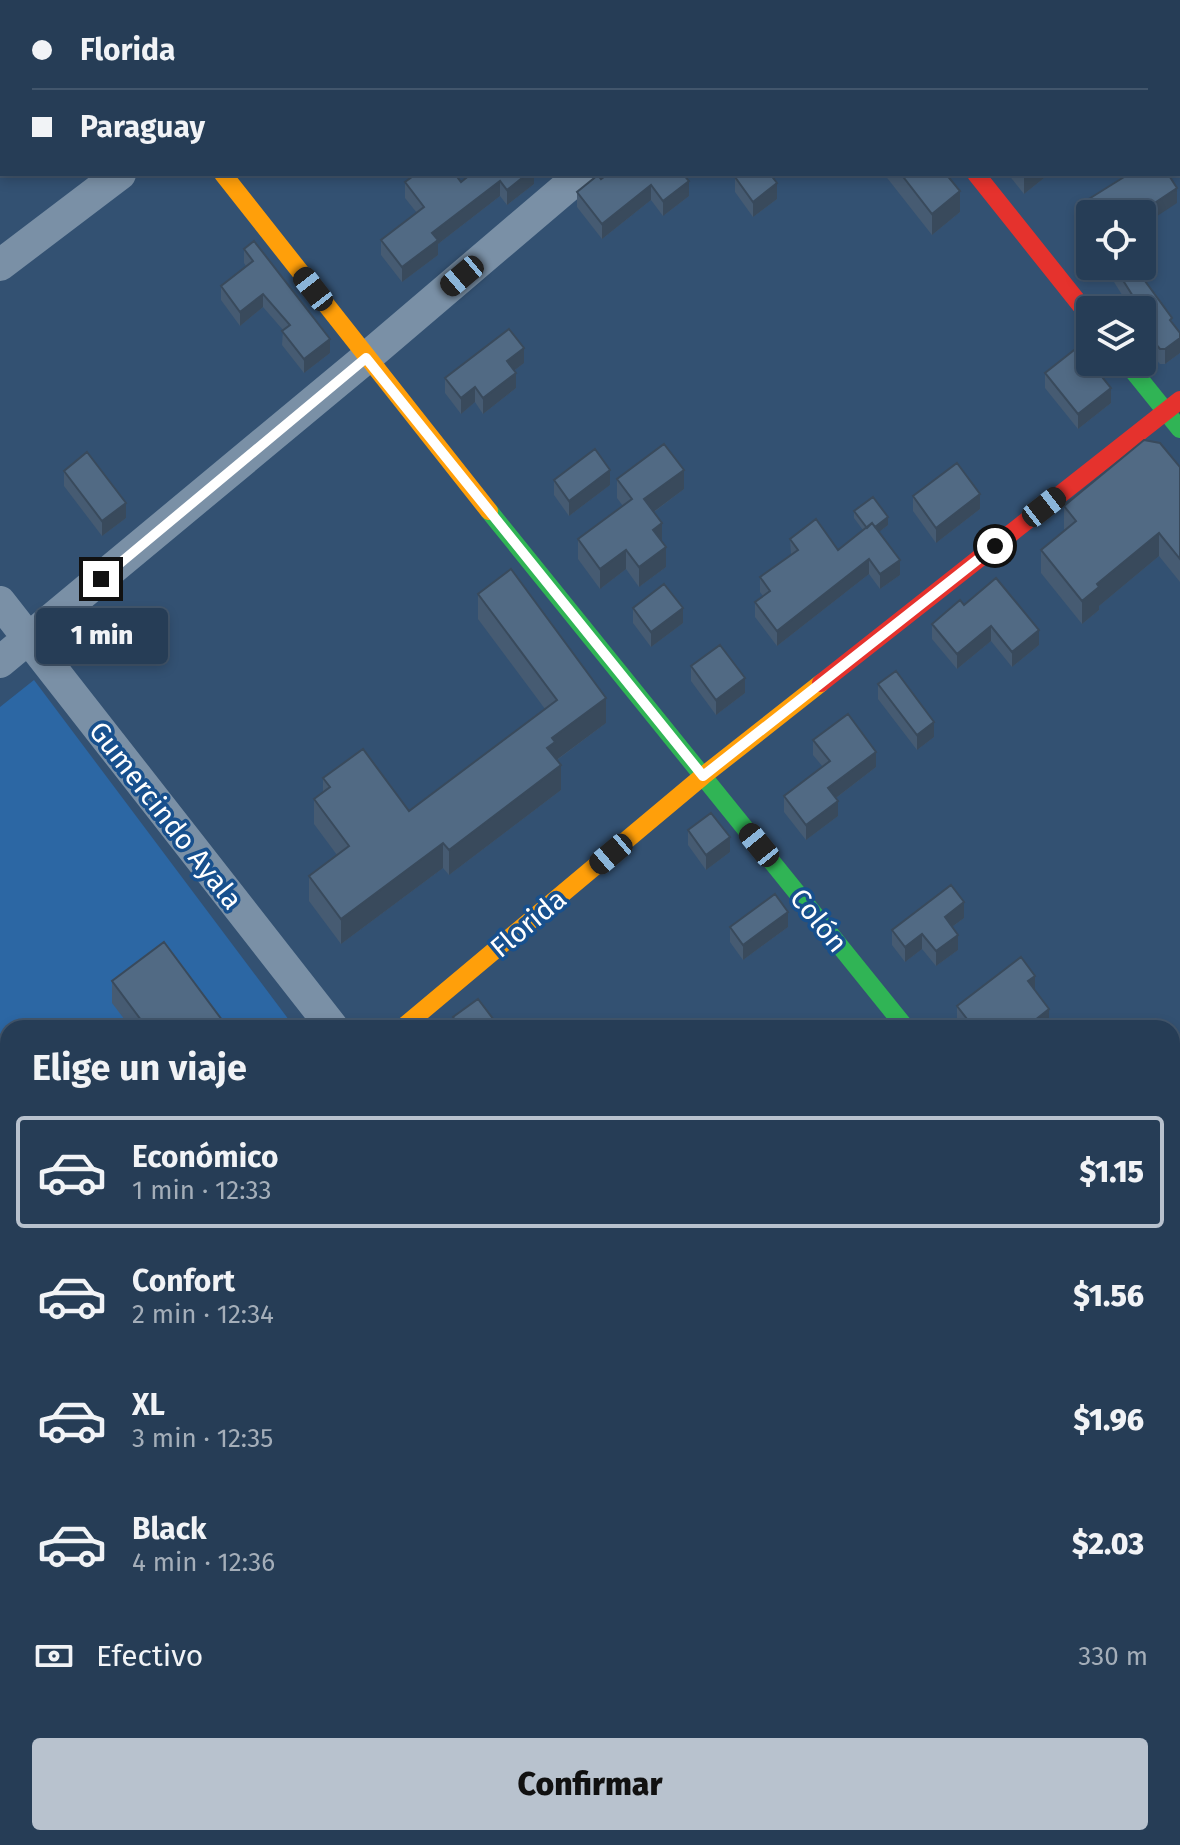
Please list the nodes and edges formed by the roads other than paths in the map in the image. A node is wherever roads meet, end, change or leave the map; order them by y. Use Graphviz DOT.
graph roads {
  1 [pos="117,176"];
  2 [pos="225,176"];
  3 [pos="580,176"];
  4 [pos="978,176"];
  5 [pos="0,265"];
  6 [pos="1076,299"];
  7 [pos="366,358"];
  8 [pos="1141,376"];
  9 [pos="1173,406"];
  10 [pos="1180,429"];
  11 [pos="0,602"];
  12 [pos="29,639"];
  13 [pos="0,662"];
  14 [pos="703,776"];
  15 [pos="327,1020"];
  16 [pos="412,1020"];
  17 [pos="900,1020"];
  1 -- 5 [label="street"];
  2 -- 7 [label="street, Colón"];
  3 -- 7 [label="street"];
  4 -- 6 [label="street"];
  7 -- 12 [label="street"];
  7 -- 14 [label="street, Colón"];
  8 -- 9 [label="street"];
  9 -- 10 [label="street"];
  9 -- 14 [label="street, Florida"];
  11 -- 12 [label="street, Gumercindo Ayala"];
  12 -- 13 [label="street"];
  12 -- 15 [label="street, Gumercindo Ayala"];
  14 -- 16 [label="street, Florida"];
  14 -- 17 [label="street, Colón"];
}
